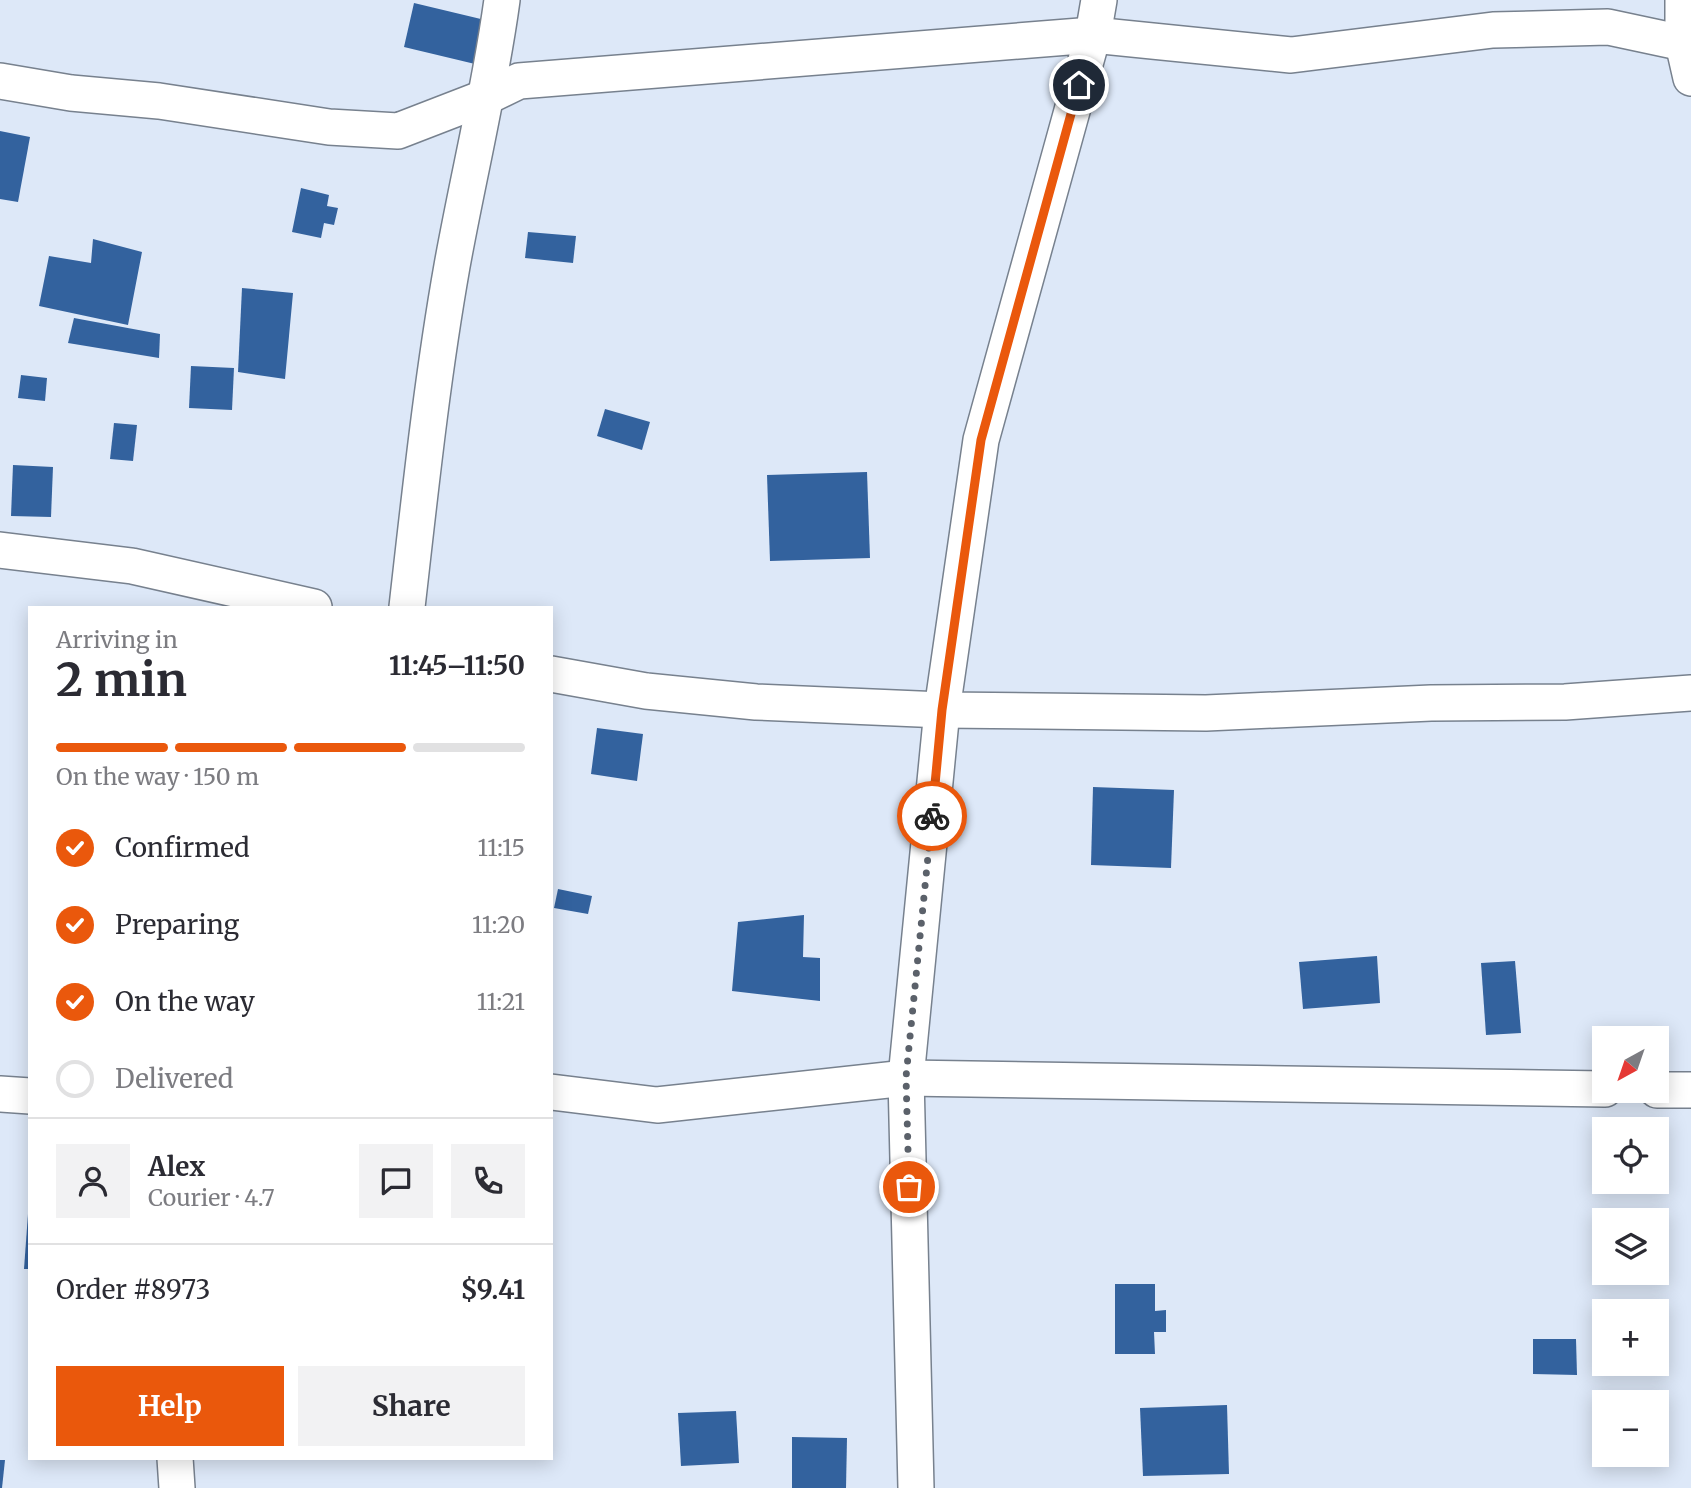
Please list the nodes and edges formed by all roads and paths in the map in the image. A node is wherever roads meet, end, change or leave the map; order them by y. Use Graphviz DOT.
graph roads {
  1 [pos="502,0"];
  2 [pos="1099,0"];
  3 [pos="1683,0"];
  4 [pos="1093,35"];
  5 [pos="1683,43"];
  6 [pos="1691,78"];
  7 [pos="0,81"];
  8 [pos="486,97"];
  9 [pos="0,550"];
  10 [pos="310,606"];
  11 [pos="407,606"];
  12 [pos="553,674"];
  13 [pos="1691,693"];
  14 [pos="942,710"];
  15 [pos="906,1077"];
  16 [pos="1592,1089"];
  17 [pos="1670,1090"];
  18 [pos="1691,1090"];
  19 [pos="553,1093"];
  20 [pos="0,1094"];
  21 [pos="28,1096"];
  22 [pos="175,1460"];
  23 [pos="177,1488"];
  24 [pos="916,1488"];
  1 -- 8 [label="street"];
  2 -- 4 [label="street"];
  3 -- 5 [label="street"];
  4 -- 5 [label="street"];
  4 -- 8 [label="street"];
  4 -- 14 [label="street"];
  5 -- 6 [label="street"];
  7 -- 8 [label="street"];
  8 -- 11 [label="street"];
  9 -- 10 [label="street"];
  12 -- 14 [label="street"];
  13 -- 14 [label="street"];
  14 -- 15 [label="street"];
  15 -- 16 [label="street"];
  15 -- 19 [label="street"];
  15 -- 24 [label="street"];
  17 -- 18 [label="street"];
  20 -- 21 [label="street"];
  22 -- 23 [label="street"];
}
